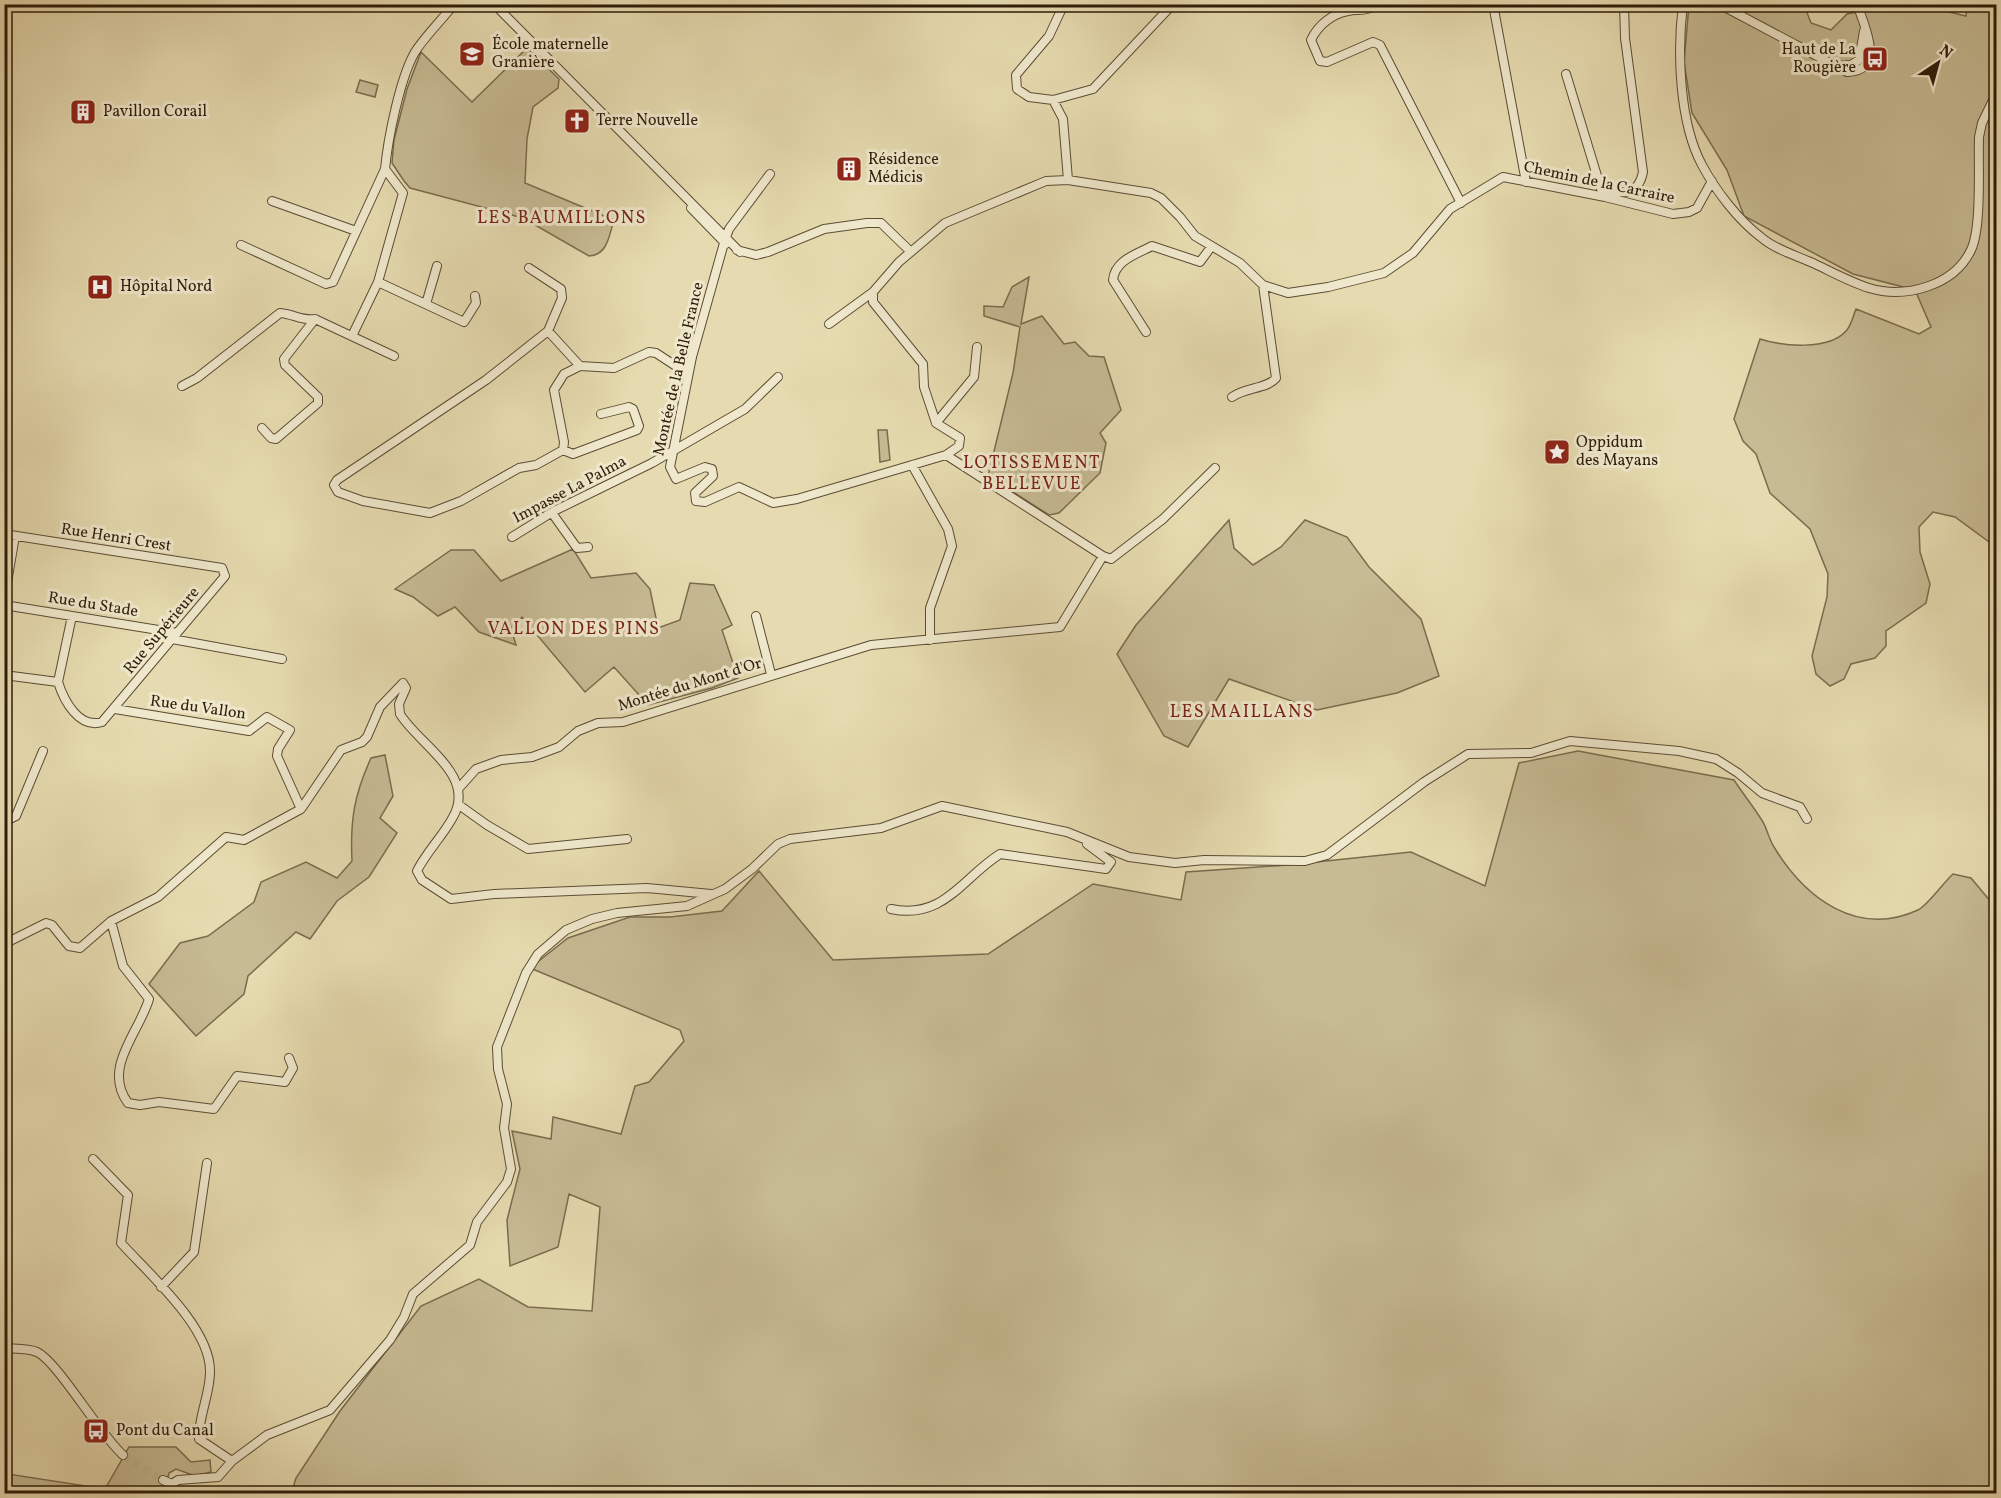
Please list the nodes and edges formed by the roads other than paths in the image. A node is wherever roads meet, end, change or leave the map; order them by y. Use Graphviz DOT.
graph roads {
  1 [pos="454,4"];
  2 [pos="494,4"];
  3 [pos="1064,4"];
  4 [pos="1173,4"];
  5 [pos="1376,4"];
  6 [pos="1493,4"];
  7 [pos="1624,4"];
  8 [pos="1683,4"];
  9 [pos="1719,4"];
  10 [pos="1857,4"];
  11 [pos="1566,74"];
  12 [pos="1996,94"];
  13 [pos="1053,100"];
  14 [pos="385,169"];
  15 [pos="770,174"];
  16 [pos="1068,180"];
  17 [pos="1526,182"];
  18 [pos="1712,182"];
  19 [pos="1635,190"];
  20 [pos="272,201"];
  21 [pos="1461,203"];
  22 [pos="1630,203"];
  23 [pos="356,231"];
  24 [pos="725,240"];
  25 [pos="241,244"];
  26 [pos="1211,246"];
  27 [pos="911,252"];
  28 [pos="437,266"];
  29 [pos="529,268"];
  30 [pos="378,282"];
  31 [pos="1263,285"];
  32 [pos="873,292"];
  33 [pos="475,296"];
  34 [pos="426,304"];
  35 [pos="315,319"];
  36 [pos="829,324"];
  37 [pos="548,331"];
  38 [pos="1146,332"];
  39 [pos="352,336"];
  40 [pos="977,347"];
  41 [pos="394,356"];
  42 [pos="692,357"];
  43 [pos="673,363"];
  44 [pos="580,366"];
  45 [pos="688,374"];
  46 [pos="778,377"];
  47 [pos="182,386"];
  48 [pos="1232,397"];
  49 [pos="601,414"];
  50 [pos="936,423"];
  51 [pos="262,428"];
  52 [pos="563,450"];
  53 [pos="672,450"];
  54 [pos="946,455"];
  55 [pos="912,465"];
  56 [pos="1215,468"];
  57 [pos="552,513"];
  58 [pos="4,534"];
  59 [pos="15,536"];
  60 [pos="512,537"];
  61 [pos="588,547"];
  62 [pos="1103,556"];
  63 [pos="222,568"];
  64 [pos="4,600"];
  65 [pos="4,605"];
  66 [pos="72,616"];
  67 [pos="756,616"];
  68 [pos="175,636"];
  69 [pos="930,640"];
  70 [pos="282,659"];
  71 [pos="771,674"];
  72 [pos="4,675"];
  73 [pos="58,682"];
  74 [pos="115,709"];
  75 [pos="43,751"];
  76 [pos="459,788"];
  77 [pos="459,805"];
  78 [pos="301,809"];
  79 [pos="1807,819"];
  80 [pos="4,822"];
  81 [pos="1055,830"];
  82 [pos="627,838"];
  83 [pos="714,894"];
  84 [pos="891,909"];
  85 [pos="111,921"];
  86 [pos="4,944"];
  87 [pos="290,1058"];
  88 [pos="93,1159"];
  89 [pos="207,1163"];
  90 [pos="161,1287"];
  91 [pos="4,1348"];
  92 [pos="123,1455"];
  93 [pos="232,1461"];
  94 [pos="163,1480"];
  95 [pos="172,1484"];
  96 [pos="172,1494"];
  1 -- 14 [label="street"];
  2 -- 24 [label="street"];
  3 -- 13 [label="street"];
  4 -- 13 [label="street"];
  5 -- 21 [label="street"];
  6 -- 17 [label="street"];
  7 -- 19 [label="street"];
  8 -- 18 [label="street"];
  9 -- 10 [label="street"];
  11 -- 19 [label="street"];
  12 -- 18 [label="street"];
  13 -- 16 [label="street"];
  14 -- 23 [label="street"];
  14 -- 30 [label="street"];
  15 -- 24 [label="street, Montée de la Belle France"];
  16 -- 26 [label="street, Chemin de la Carraire"];
  16 -- 27 [label="street, Chemin de la Carraire"];
  17 -- 21 [label="street, Chemin de la Carraire"];
  17 -- 22 [label="street, Chemin de la Carraire"];
  18 -- 22 [label="street, Chemin de la Carraire"];
  19 -- 22 [label="street"];
  20 -- 23 [label="street"];
  21 -- 31 [label="street, Chemin de la Carraire"];
  23 -- 25 [label="street"];
  24 -- 27 [label="street"];
  24 -- 42 [label="street, Montée de la Belle France"];
  26 -- 31 [label="street, Chemin de la Carraire"];
  26 -- 38 [label="street"];
  27 -- 32 [label="street, Chemin de la Carraire"];
  28 -- 34 [label="street"];
  29 -- 37 [label="street"];
  30 -- 34 [label="street"];
  30 -- 39 [label="street"];
  31 -- 48 [label="street"];
  32 -- 36 [label="street, Chemin de la Carraire"];
  32 -- 50 [label="street"];
  33 -- 34 [label="street"];
  35 -- 39 [label="street"];
  35 -- 47 [label="street"];
  35 -- 51 [label="street"];
  37 -- 44 [label="street"];
  37 -- 52 [label="street"];
  39 -- 41 [label="street"];
  40 -- 50 [label="street"];
  42 -- 43 [label="street"];
  42 -- 45 [label="street, Montée de la Belle France"];
  43 -- 44 [label="street"];
  43 -- 45 [label="street"];
  44 -- 52 [label="street"];
  45 -- 53 [label="street, Montée de la Belle France"];
  46 -- 53 [label="street, Impasse La Palma"];
  49 -- 52 [label="street"];
  50 -- 54 [label="street"];
  53 -- 55 [label="street, Montée de la Belle France"];
  53 -- 57 [label="street, Impasse La Palma"];
  54 -- 55 [label="street, Montée de la Belle France"];
  54 -- 62 [label="street"];
  55 -- 69 [label="street"];
  56 -- 62 [label="street"];
  57 -- 60 [label="street, Impasse La Palma"];
  57 -- 61 [label="street"];
  58 -- 59 [label="street, Rue Henri Crest"];
  59 -- 63 [label="street, Rue Henri Crest"];
  59 -- 64 [label="street"];
  62 -- 69 [label="street, Montée du Mont d'Or"];
  63 -- 68 [label="street, Rue Supérieure"];
  65 -- 66 [label="street, Rue du Stade"];
  66 -- 68 [label="street, Rue du Stade"];
  66 -- 73 [label="street"];
  67 -- 71 [label="street"];
  68 -- 70 [label="street, Rue du Stade"];
  68 -- 74 [label="street, Rue Supérieure"];
  69 -- 71 [label="street, Montée du Mont d'Or"];
  71 -- 76 [label="street, Montée du Mont d'Or"];
  72 -- 73 [label="street"];
  73 -- 74 [label="street"];
  74 -- 78 [label="street, Rue du Vallon"];
  75 -- 80 [label="street"];
  76 -- 77 [label="street"];
  76 -- 78 [label="street"];
  77 -- 82 [label="street"];
  77 -- 83 [label="street"];
  78 -- 85 [label="street"];
  79 -- 81 [label="street"];
  81 -- 83 [label="street"];
  81 -- 84 [label="street"];
  83 -- 93 [label="street"];
  85 -- 86 [label="street"];
  85 -- 87 [label="street"];
  88 -- 90 [label="street"];
  89 -- 90 [label="street"];
  90 -- 93 [label="street"];
  91 -- 92 [label="street"];
  93 -- 95 [label="street"];
  94 -- 95 [label="street"];
  95 -- 96 [label="street"];
}
